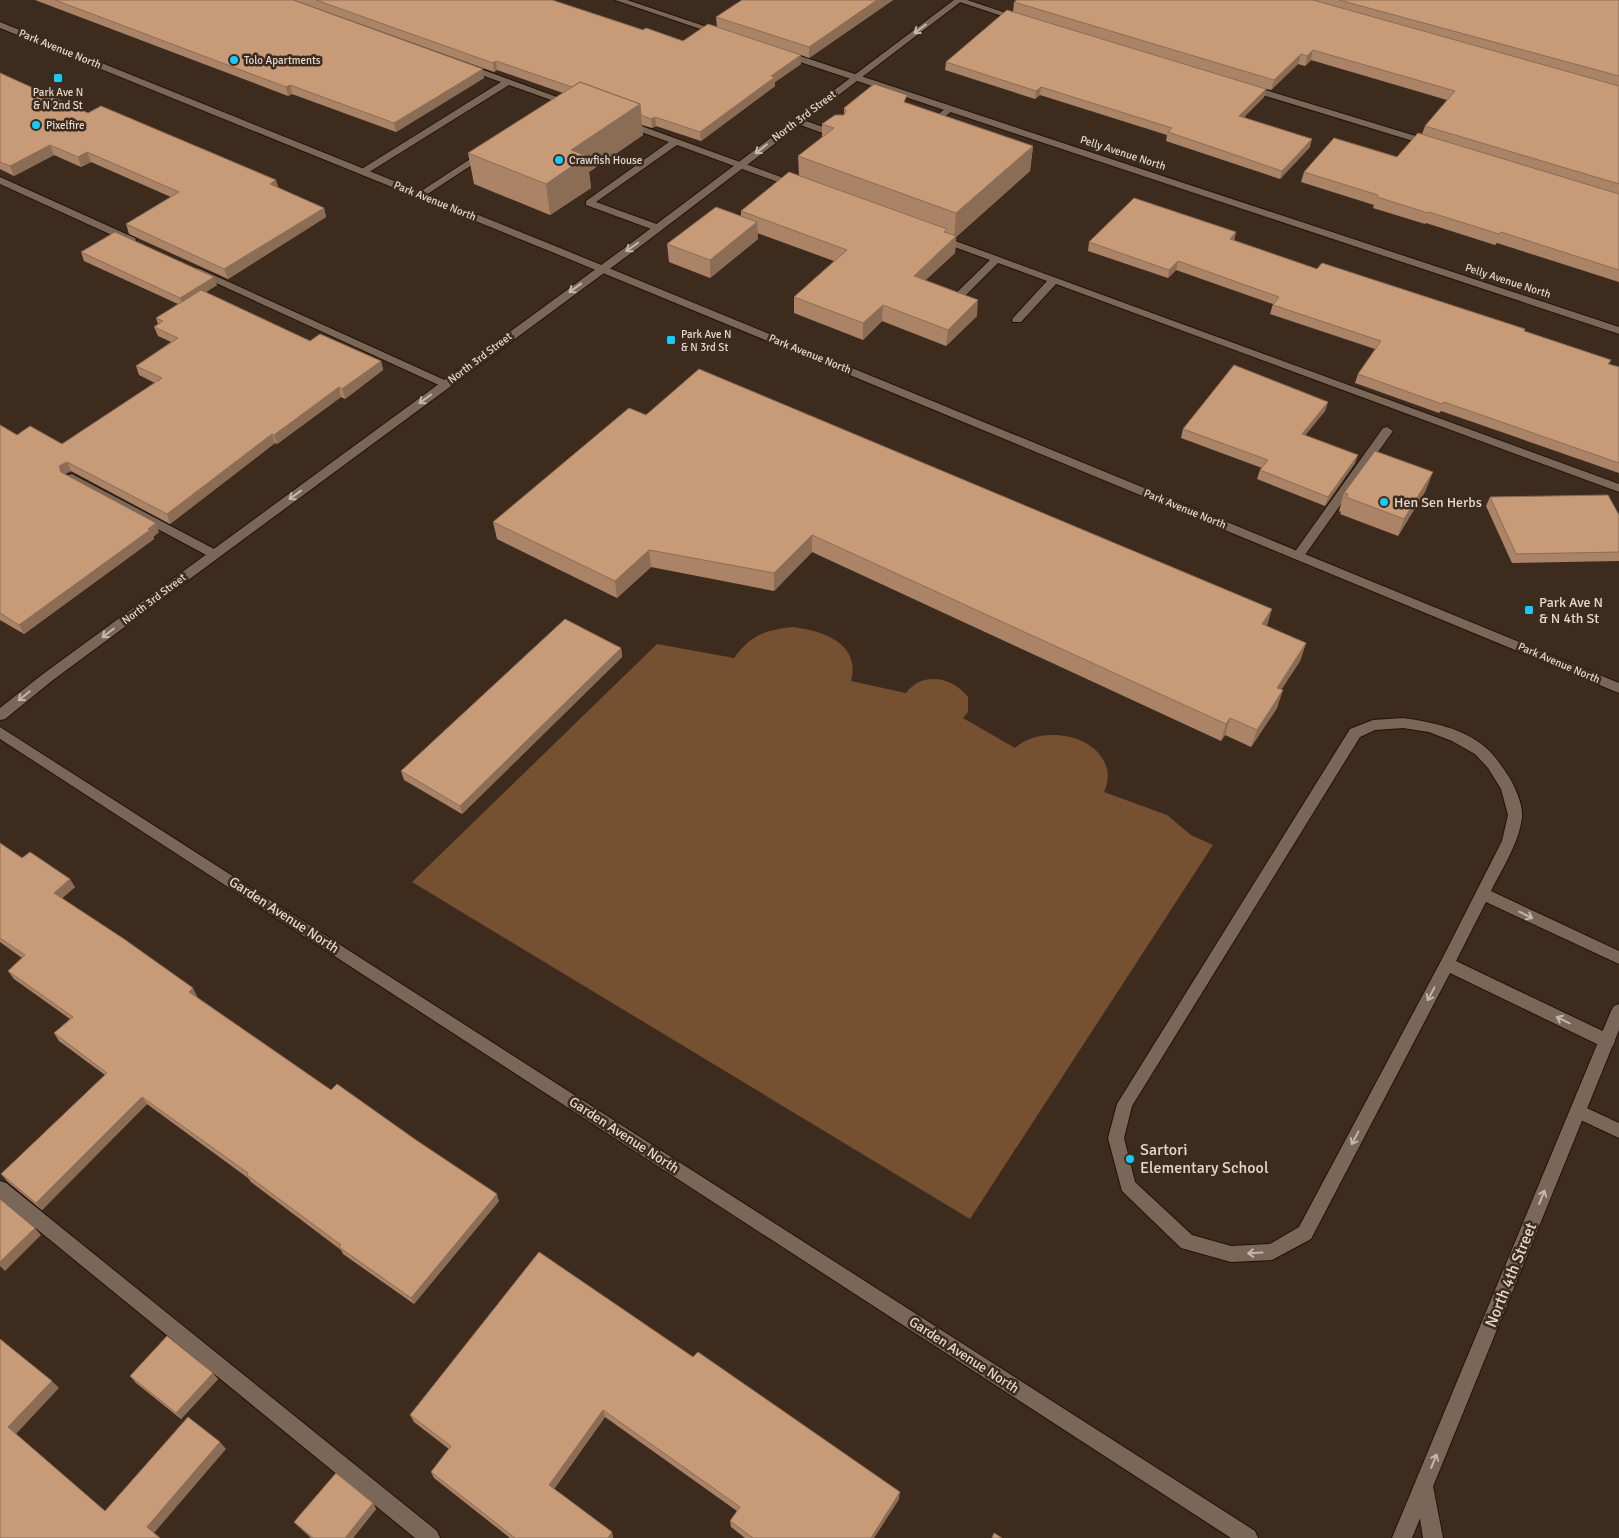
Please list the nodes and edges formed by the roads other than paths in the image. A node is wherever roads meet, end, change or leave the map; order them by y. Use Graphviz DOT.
graph roads {
  1 [pos="620,0"];
  2 [pos="958,0"];
  3 [pos="1032,22"];
  4 [pos="0,25"];
  5 [pos="731,36"];
  6 [pos="778,52"];
  7 [pos="454,62"];
  8 [pos="856,77"];
  9 [pos="508,82"];
  10 [pos="1236,84"];
  11 [pos="580,107"];
  12 [pos="949,109"];
  13 [pos="615,120"];
  14 [pos="798,121"];
  15 [pos="928,127"];
  16 [pos="839,136"];
  17 [pos="676,142"];
  18 [pos="1442,147"];
  19 [pos="491,148"];
  20 [pos="741,165"];
  21 [pos="363,172"];
  22 [pos="0,180"];
  23 [pos="805,189"];
  24 [pos="420,195"];
  25 [pos="658,228"];
  26 [pos="927,234"];
  27 [pos="143,245"];
  28 [pos="996,260"];
  29 [pos="188,266"];
  30 [pos="601,269"];
  31 [pos="1053,280"];
  32 [pos="956,300"];
  33 [pos="1017,320"];
  34 [pos="1619,331"];
  35 [pos="445,384"];
  36 [pos="1387,431"];
  37 [pos="70,477"];
  38 [pos="1619,488"];
  39 [pos="214,554"];
  40 [pos="1298,556"];
  41 [pos="1619,688"];
  42 [pos="0,716"];
  43 [pos="0,732"];
  44 [pos="1482,894"];
  45 [pos="1619,958"];
  46 [pos="1447,964"];
  47 [pos="1619,1011"];
  48 [pos="1607,1041"];
  49 [pos="1578,1111"];
  50 [pos="1619,1131"];
  51 [pos="0,1189"];
  52 [pos="1424,1486"];
  53 [pos="430,1538"];
  54 [pos="1248,1538"];
  55 [pos="1402,1538"];
  56 [pos="1433,1538"];
  1 -- 5 [label="street"];
  2 -- 3 [label="street"];
  2 -- 8 [label="street, North 3rd Street, one-way"];
  4 -- 21 [label="street, Park Avenue North"];
  6 -- 8 [label="street, Pelly Avenue North"];
  7 -- 9 [label="lane"];
  8 -- 12 [label="street, Pelly Avenue North"];
  8 -- 14 [label="street, North 3rd Street"];
  9 -- 11 [label="lane"];
  9 -- 21 [label="street"];
  10 -- 18 [label="street"];
  12 -- 15 [label="street"];
  12 -- 34 [label="street, Pelly Avenue North"];
  13 -- 17 [label="lane"];
  14 -- 16 [label="street"];
  14 -- 20 [label="street, North 3rd Street, one-way"];
  17 -- 20 [label="lane"];
  17 -- 25 [label="street"];
  19 -- 24 [label="street"];
  20 -- 23 [label="lane"];
  20 -- 25 [label="street, North 3rd Street"];
  21 -- 24 [label="street, Park Avenue North"];
  22 -- 27 [label="street"];
  24 -- 30 [label="street, Park Avenue North"];
  25 -- 30 [label="street, North 3rd Street, one-way"];
  26 -- 28 [label="lane"];
  28 -- 31 [label="lane"];
  28 -- 32 [label="street"];
  29 -- 35 [label="street"];
  30 -- 35 [label="street, North 3rd Street, one-way"];
  30 -- 40 [label="street, Park Avenue North"];
  31 -- 33 [label="street"];
  31 -- 38 [label="lane"];
  35 -- 39 [label="street, North 3rd Street, one-way"];
  36 -- 40 [label="street"];
  37 -- 39 [label="street"];
  39 -- 42 [label="street, North 3rd Street, one-way"];
  40 -- 41 [label="street, Park Avenue North"];
  43 -- 54 [label="street, Garden Avenue North"];
  44 -- 45 [label="street, one-way"];
  44 -- 46 [label="street"];
  46 -- 44 [label="street, one-way"];
  48 -- 46 [label="street, one-way"];
  47 -- 48 [label="street, North 4th Street"];
  48 -- 49 [label="street, North 4th Street"];
  49 -- 50 [label="street"];
  52 -- 49 [label="street, North 4th Street, one-way"];
  51 -- 53 [label="street"];
  52 -- 55 [label="street, North 4th Street"];
  52 -- 56 [label="street"];
}
